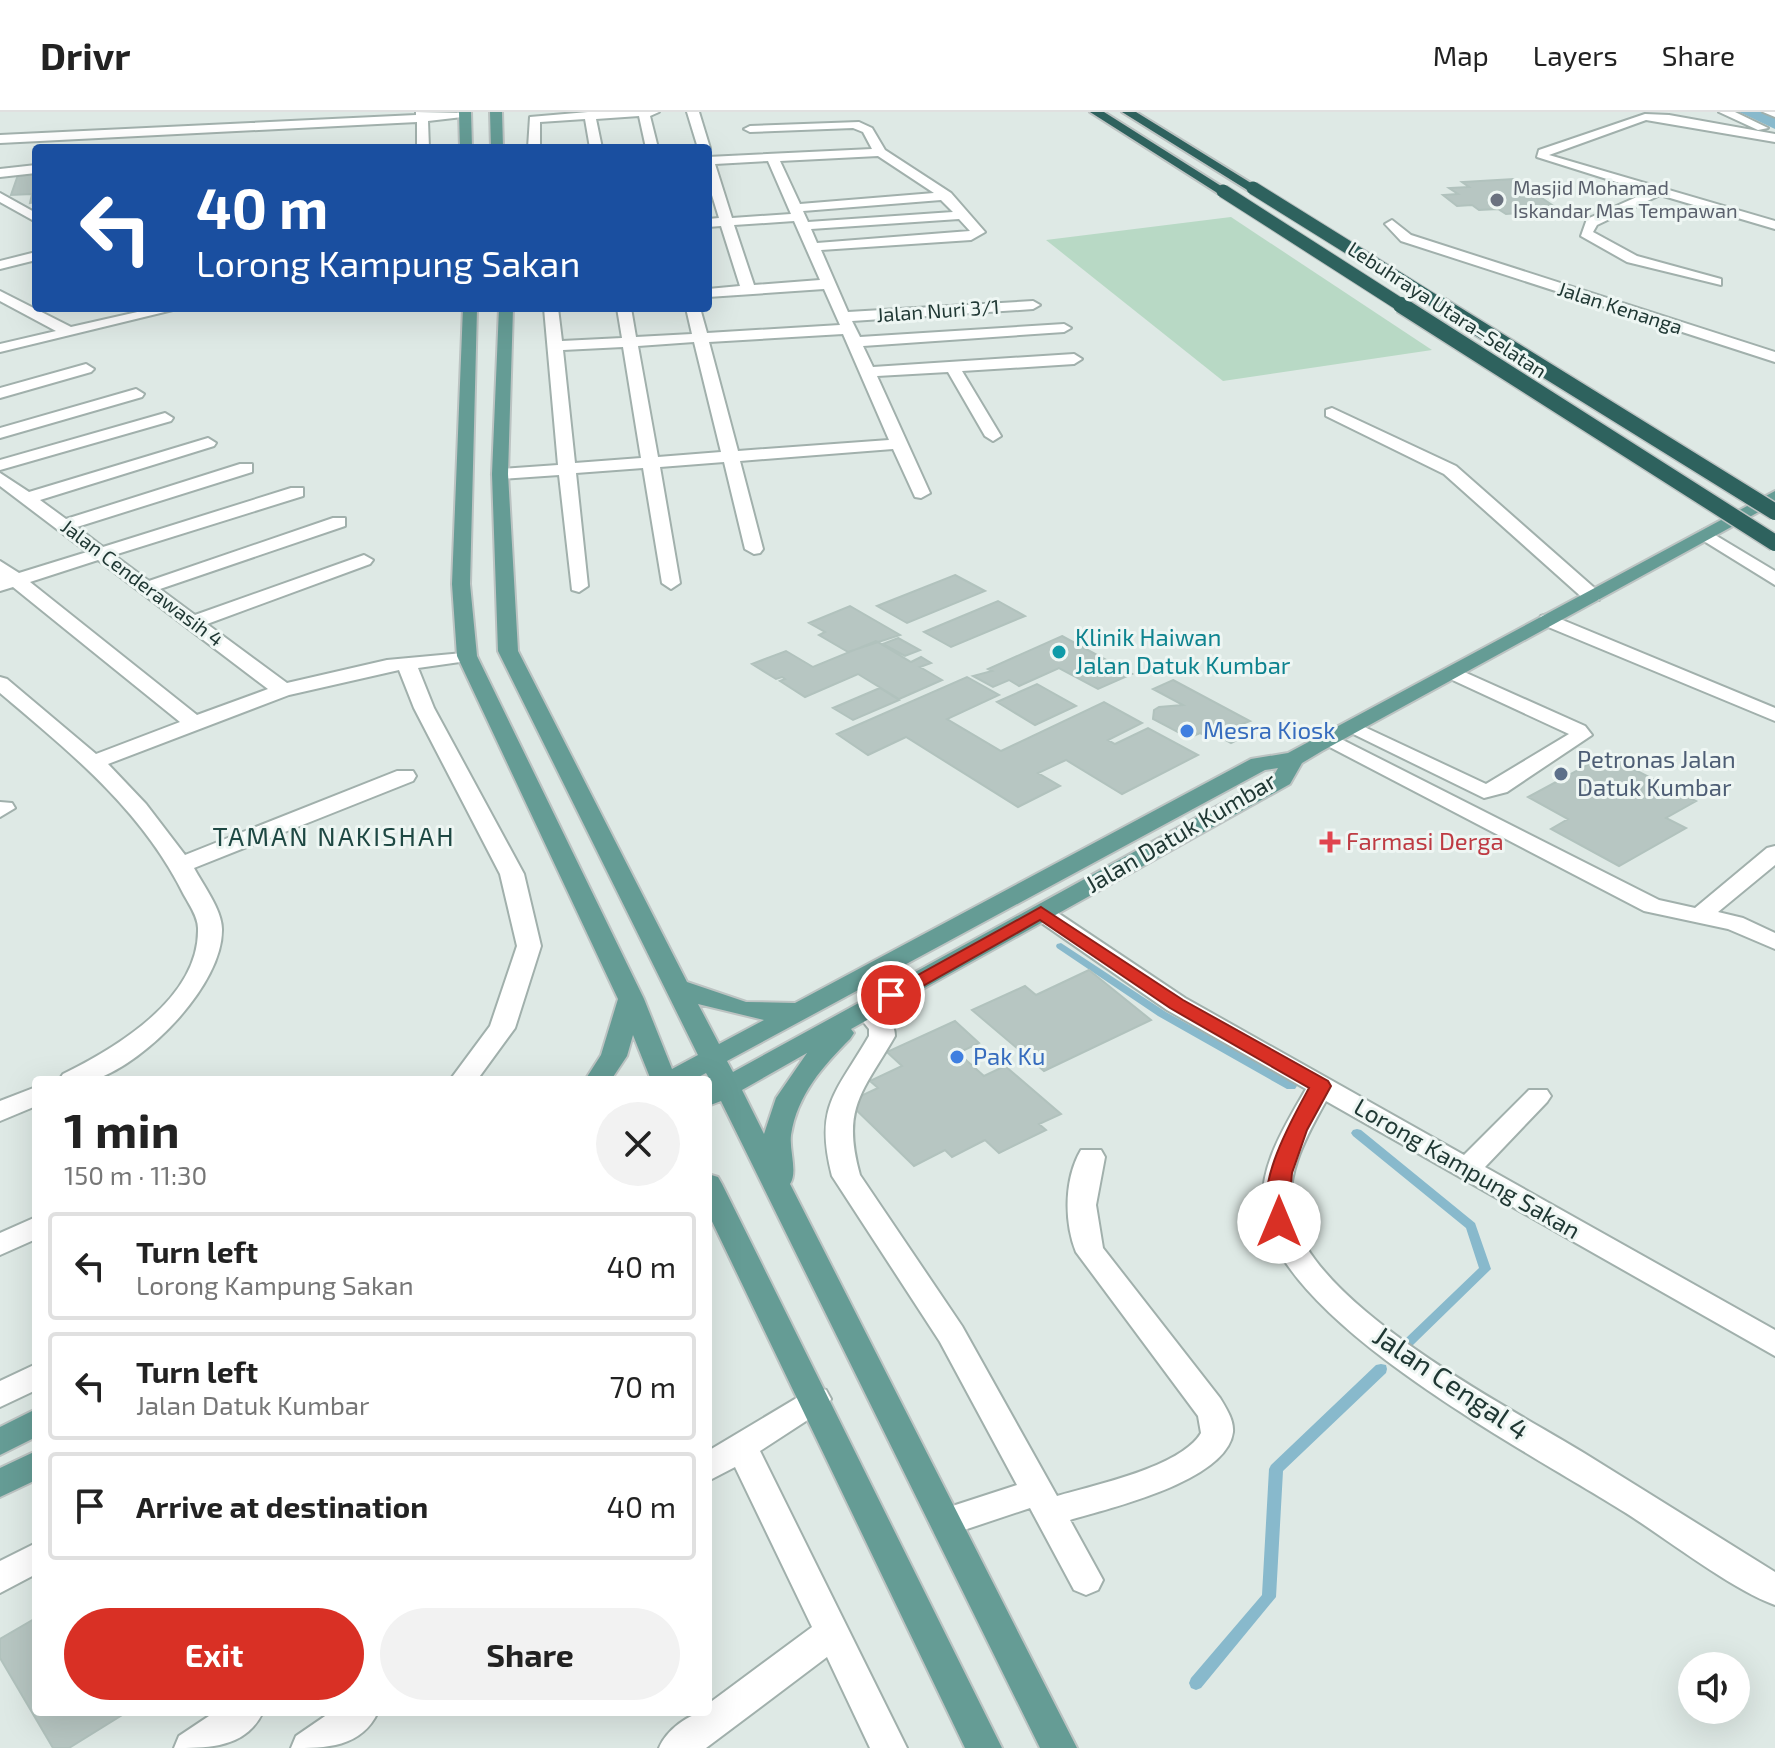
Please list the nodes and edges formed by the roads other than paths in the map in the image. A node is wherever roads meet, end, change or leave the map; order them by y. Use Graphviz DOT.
graph roads {
  1 [pos="216,112"];
  2 [pos="496,112"];
  3 [pos="644,112"];
  4 [pos="653,112"];
  5 [pos="693,112"];
  6 [pos="744,112"];
  7 [pos="1096,112"];
  8 [pos="1128,112"];
  9 [pos="1634,112"];
  10 [pos="1725,112"];
  11 [pos="1769,112"];
  12 [pos="465,114"];
  13 [pos="1775,114"];
  14 [pos="422,115"];
  15 [pos="590,115"];
  16 [pos="1653,117"];
  17 [pos="240,128"];
  18 [pos="213,129"];
  19 [pos="750,129"];
  20 [pos="185,130"];
  21 [pos="125,133"];
  22 [pos="408,136"];
  23 [pos="1775,136"];
  24 [pos="0,139"];
  25 [pos="423,142"];
  26 [pos="119,144"];
  27 [pos="179,144"];
  28 [pos="235,144"];
  29 [pos="466,144"];
  30 [pos="497,144"];
  31 [pos="534,144"];
  32 [pos="595,144"];
  33 [pos="651,144"];
  34 [pos="703,144"];
  35 [pos="880,152"];
  36 [pos="766,158"];
  37 [pos="712,162"];
  38 [pos="32,169"];
  39 [pos="0,173"];
  40 [pos="712,175"];
  41 [pos="1659,191"];
  42 [pos="947,196"];
  43 [pos="0,197"];
  44 [pos="963,215"];
  45 [pos="32,216"];
  46 [pos="799,217"];
  47 [pos="727,222"];
  48 [pos="712,223"];
  49 [pos="1392,224"];
  50 [pos="1775,225"];
  51 [pos="812,247"];
  52 [pos="32,257"];
  53 [pos="0,265"];
  54 [pos="1716,282"];
  55 [pos="829,284"];
  56 [pos="748,290"];
  57 [pos="712,293"];
  58 [pos="0,295"];
  59 [pos="1033,305"];
  60 [pos="156,312"];
  61 [pos="470,312"];
  62 [pos="506,312"];
  63 [pos="551,312"];
  64 [pos="625,312"];
  65 [pos="694,312"];
  66 [pos="1064,328"];
  67 [pos="849,329"];
  68 [pos="61,333"];
  69 [pos="700,338"];
  70 [pos="629,342"];
  71 [pos="555,346"];
  72 [pos="0,348"];
  73 [pos="1775,357"];
  74 [pos="1074,359"];
  75 [pos="0,365"];
  76 [pos="952,366"];
  77 [pos="86,369"];
  78 [pos="868,372"];
  79 [pos="0,393"];
  80 [pos="136,394"];
  81 [pos="1332,413"];
  82 [pos="165,418"];
  83 [pos="0,433"];
  84 [pos="993,436"];
  85 [pos="208,443"];
  86 [pos="899,444"];
  87 [pos="731,457"];
  88 [pos="651,463"];
  89 [pos="0,465"];
  90 [pos="246,468"];
  91 [pos="567,469"];
  92 [pos="500,474"];
  93 [pos="0,478"];
  94 [pos="297,492"];
  95 [pos="921,493"];
  96 [pos="1775,496"];
  97 [pos="27,498"];
  98 [pos="1775,512"];
  99 [pos="339,522"];
  100 [pos="66,525"];
  101 [pos="1705,534"];
  102 [pos="1775,543"];
  103 [pos="754,549"];
  104 [pos="100,553"];
  105 [pos="364,560"];
  106 [pos="0,567"];
  107 [pos="1775,579"];
  108 [pos="8,583"];
  109 [pos="671,583"];
  110 [pos="579,586"];
  111 [pos="148,587"];
  112 [pos="1592,596"];
  113 [pos="1548,620"];
  114 [pos="195,622"];
  115 [pos="467,656"];
  116 [pos="406,663"];
  117 [pos="1453,673"];
  118 [pos="2,686"];
  119 [pos="283,690"];
  120 [pos="1775,715"];
  121 [pos="195,724"];
  122 [pos="1351,728"];
  123 [pos="1329,739"];
  124 [pos="1294,759"];
  125 [pos="94,762"];
  126 [pos="405,776"];
  127 [pos="1775,853"];
  128 [pos="183,864"];
  129 [pos="1041,912"];
  130 [pos="1701,915"];
  131 [pos="1775,942"];
  132 [pos="675,986"];
  133 [pos="631,999"];
  134 [pos="808,1006"];
  135 [pos="866,1009"];
  136 [pos="711,1059"];
  137 [pos="102,1074"];
  138 [pos="466,1076"];
  139 [pos="601,1076"];
  140 [pos="662,1076"];
  141 [pos="679,1076"];
  142 [pos="1321,1086"];
  143 [pos="717,1092"];
  144 [pos="1538,1096"];
  145 [pos="32,1098"];
  146 [pos="0,1112"];
  147 [pos="1091,1157"];
  148 [pos="1466,1169"];
  149 [pos="787,1203"];
  150 [pos="716,1217"];
  151 [pos="32,1229"];
  152 [pos="0,1245"];
  153 [pos="1775,1344"];
  154 [pos="32,1378"];
  155 [pos="0,1395"];
  156 [pos="815,1399"];
  157 [pos="32,1424"];
  158 [pos="0,1442"];
  159 [pos="741,1445"];
  160 [pos="712,1465"];
  161 [pos="32,1466"];
  162 [pos="0,1484"];
  163 [pos="1044,1502"];
  164 [pos="946,1522"];
  165 [pos="32,1559"];
  166 [pos="0,1578"];
  167 [pos="1086,1580"];
  168 [pos="1775,1590"];
  169 [pos="833,1632"];
  170 [pos="239,1716"];
  171 [pos="354,1716"];
  172 [pos="192,1748"];
  173 [pos="309,1748"];
  174 [pos="677,1748"];
  175 [pos="889,1748"];
  176 [pos="984,1748"];
  177 [pos="1059,1748"];
  1 -- 18 [label="street"];
  2 -- 30 [label="main road"];
  3 -- 4 [label="street"];
  3 -- 15 [label="street"];
  3 -- 33 [label="street"];
  5 -- 34 [label="street"];
  6 -- 19 [label="street"];
  7 -- 102 [label="highway, Lebuhraya Utara–Selatan, bridge"];
  8 -- 98 [label="highway, Lebuhraya Utara–Selatan, bridge"];
  9 -- 16 [label="street"];
  10 -- 23 [label="street"];
  11 -- 13 [label="street"];
  12 -- 14 [label="street"];
  12 -- 29 [label="main road"];
  14 -- 17 [label="street"];
  14 -- 25 [label="street"];
  15 -- 31 [label="street"];
  15 -- 32 [label="street"];
  16 -- 23 [label="street"];
  16 -- 41 [label="street"];
  17 -- 18 [label="street"];
  17 -- 28 [label="street"];
  18 -- 20 [label="street"];
  19 -- 35 [label="street"];
  19 -- 36 [label="street"];
  20 -- 21 [label="street"];
  20 -- 27 [label="street"];
  21 -- 24 [label="street"];
  21 -- 26 [label="street"];
  22 -- 25 [label="street"];
  35 -- 36 [label="street"];
  35 -- 42 [label="street"];
  36 -- 37 [label="street"];
  36 -- 46 [label="street"];
  38 -- 39 [label="street"];
  40 -- 47 [label="street"];
  41 -- 50 [label="street"];
  41 -- 54 [label="street"];
  42 -- 44 [label="street"];
  42 -- 46 [label="street"];
  43 -- 45 [label="street"];
  44 -- 46 [label="street"];
  44 -- 51 [label="street"];
  46 -- 47 [label="street"];
  46 -- 51 [label="street"];
  47 -- 48 [label="street"];
  47 -- 56 [label="street"];
  49 -- 73 [label="street, Jalan Kenanga"];
  51 -- 55 [label="street"];
  52 -- 53 [label="street"];
  55 -- 56 [label="street"];
  55 -- 67 [label="street"];
  56 -- 57 [label="street"];
  58 -- 68 [label="street"];
  59 -- 67 [label="street, Jalan Nuri 3/1"];
  60 -- 68 [label="street"];
  61 -- 115 [label="main road"];
  62 -- 92 [label="main road"];
  63 -- 71 [label="street"];
  64 -- 70 [label="street"];
  65 -- 69 [label="street"];
  66 -- 67 [label="street"];
  67 -- 69 [label="street"];
  67 -- 78 [label="street"];
  68 -- 72 [label="street"];
  68 -- 75 [label="street"];
  69 -- 70 [label="street"];
  69 -- 87 [label="street"];
  70 -- 71 [label="street"];
  70 -- 88 [label="street"];
  71 -- 91 [label="street"];
  74 -- 76 [label="street"];
  76 -- 78 [label="street"];
  76 -- 84 [label="street"];
  77 -- 79 [label="street"];
  78 -- 86 [label="street"];
  80 -- 83 [label="street"];
  81 -- 112 [label="street"];
  82 -- 89 [label="street"];
  85 -- 97 [label="street"];
  86 -- 87 [label="street"];
  86 -- 95 [label="street"];
  87 -- 88 [label="street"];
  87 -- 103 [label="street"];
  88 -- 91 [label="street"];
  88 -- 109 [label="street"];
  90 -- 100 [label="street"];
  91 -- 92 [label="street"];
  91 -- 110 [label="street"];
  92 -- 132 [label="main road"];
  93 -- 97 [label="street, Jalan Cenderawasih 4"];
  94 -- 104 [label="street"];
  96 -- 101 [label="main road, Jalan Datuk Kumbar"];
  97 -- 100 [label="street, Jalan Cenderawasih 4"];
  99 -- 111 [label="street"];
  100 -- 104 [label="street, Jalan Cenderawasih 4"];
  101 -- 107 [label="street"];
  101 -- 112 [label="main road, Jalan Datuk Kumbar"];
  104 -- 108 [label="street"];
  104 -- 111 [label="street, Jalan Cenderawasih 4"];
  105 -- 114 [label="street"];
  106 -- 108 [label="street"];
  108 -- 121 [label="street"];
  111 -- 114 [label="street, Jalan Cenderawasih 4"];
  112 -- 113 [label="main road, Jalan Datuk Kumbar"];
  113 -- 117 [label="main road, Jalan Datuk Kumbar"];
  113 -- 120 [label="street"];
  114 -- 119 [label="street, Jalan Cenderawasih 4"];
  115 -- 116 [label="street"];
  115 -- 133 [label="main road"];
  116 -- 119 [label="street"];
  116 -- 138 [label="street"];
  117 -- 122 [label="main road, Jalan Datuk Kumbar"];
  117 -- 122 [label="street"];
  118 -- 125 [label="street"];
  119 -- 121 [label="street"];
  121 -- 125 [label="street"];
  122 -- 123 [label="main road, Jalan Datuk Kumbar"];
  123 -- 124 [label="main road, Jalan Datuk Kumbar"];
  123 -- 130 [label="street"];
  124 -- 129 [label="main road, Jalan Datuk Kumbar"];
  124 -- 134 [label="main road, Jalan Datuk Kumbar"];
  125 -- 128 [label="street"];
  126 -- 128 [label="street"];
  127 -- 130 [label="street"];
  128 -- 137 [label="street"];
  129 -- 135 [label="main road, Jalan Datuk Kumbar"];
  129 -- 142 [label="street, Lorong Kampung Sakan"];
  130 -- 131 [label="street"];
  132 -- 134 [label="main road"];
  132 -- 136 [label="main road"];
  133 -- 139 [label="main road"];
  133 -- 140 [label="main road"];
  134 -- 136 [label="main road, Jalan Datuk Kumbar"];
  135 -- 143 [label="main road, Jalan Datuk Kumbar"];
  135 -- 149 [label="main road"];
  135 -- 163 [label="street"];
  136 -- 141 [label="main road, Jalan Datuk Kumbar"];
  136 -- 143 [label="main road"];
  142 -- 148 [label="street, Lorong Kampung Sakan"];
  142 -- 168 [label="street, Jalan Cengal 4"];
  143 -- 149 [label="main road"];
  144 -- 148 [label="street"];
  145 -- 146 [label="street"];
  147 -- 163 [label="street"];
  148 -- 153 [label="street, Lorong Kampung Sakan"];
  149 -- 164 [label="main road"];
  150 -- 156 [label="main road"];
  151 -- 152 [label="street"];
  154 -- 155 [label="street"];
  156 -- 159 [label="street"];
  156 -- 176 [label="main road"];
  157 -- 158 [label="main road"];
  159 -- 160 [label="street"];
  159 -- 169 [label="street"];
  161 -- 162 [label="main road"];
  163 -- 164 [label="street"];
  163 -- 167 [label="street"];
  164 -- 177 [label="main road"];
  165 -- 166 [label="street"];
  169 -- 174 [label="street"];
  169 -- 175 [label="street"];
  170 -- 172 [label="street"];
  171 -- 173 [label="street"];
}
